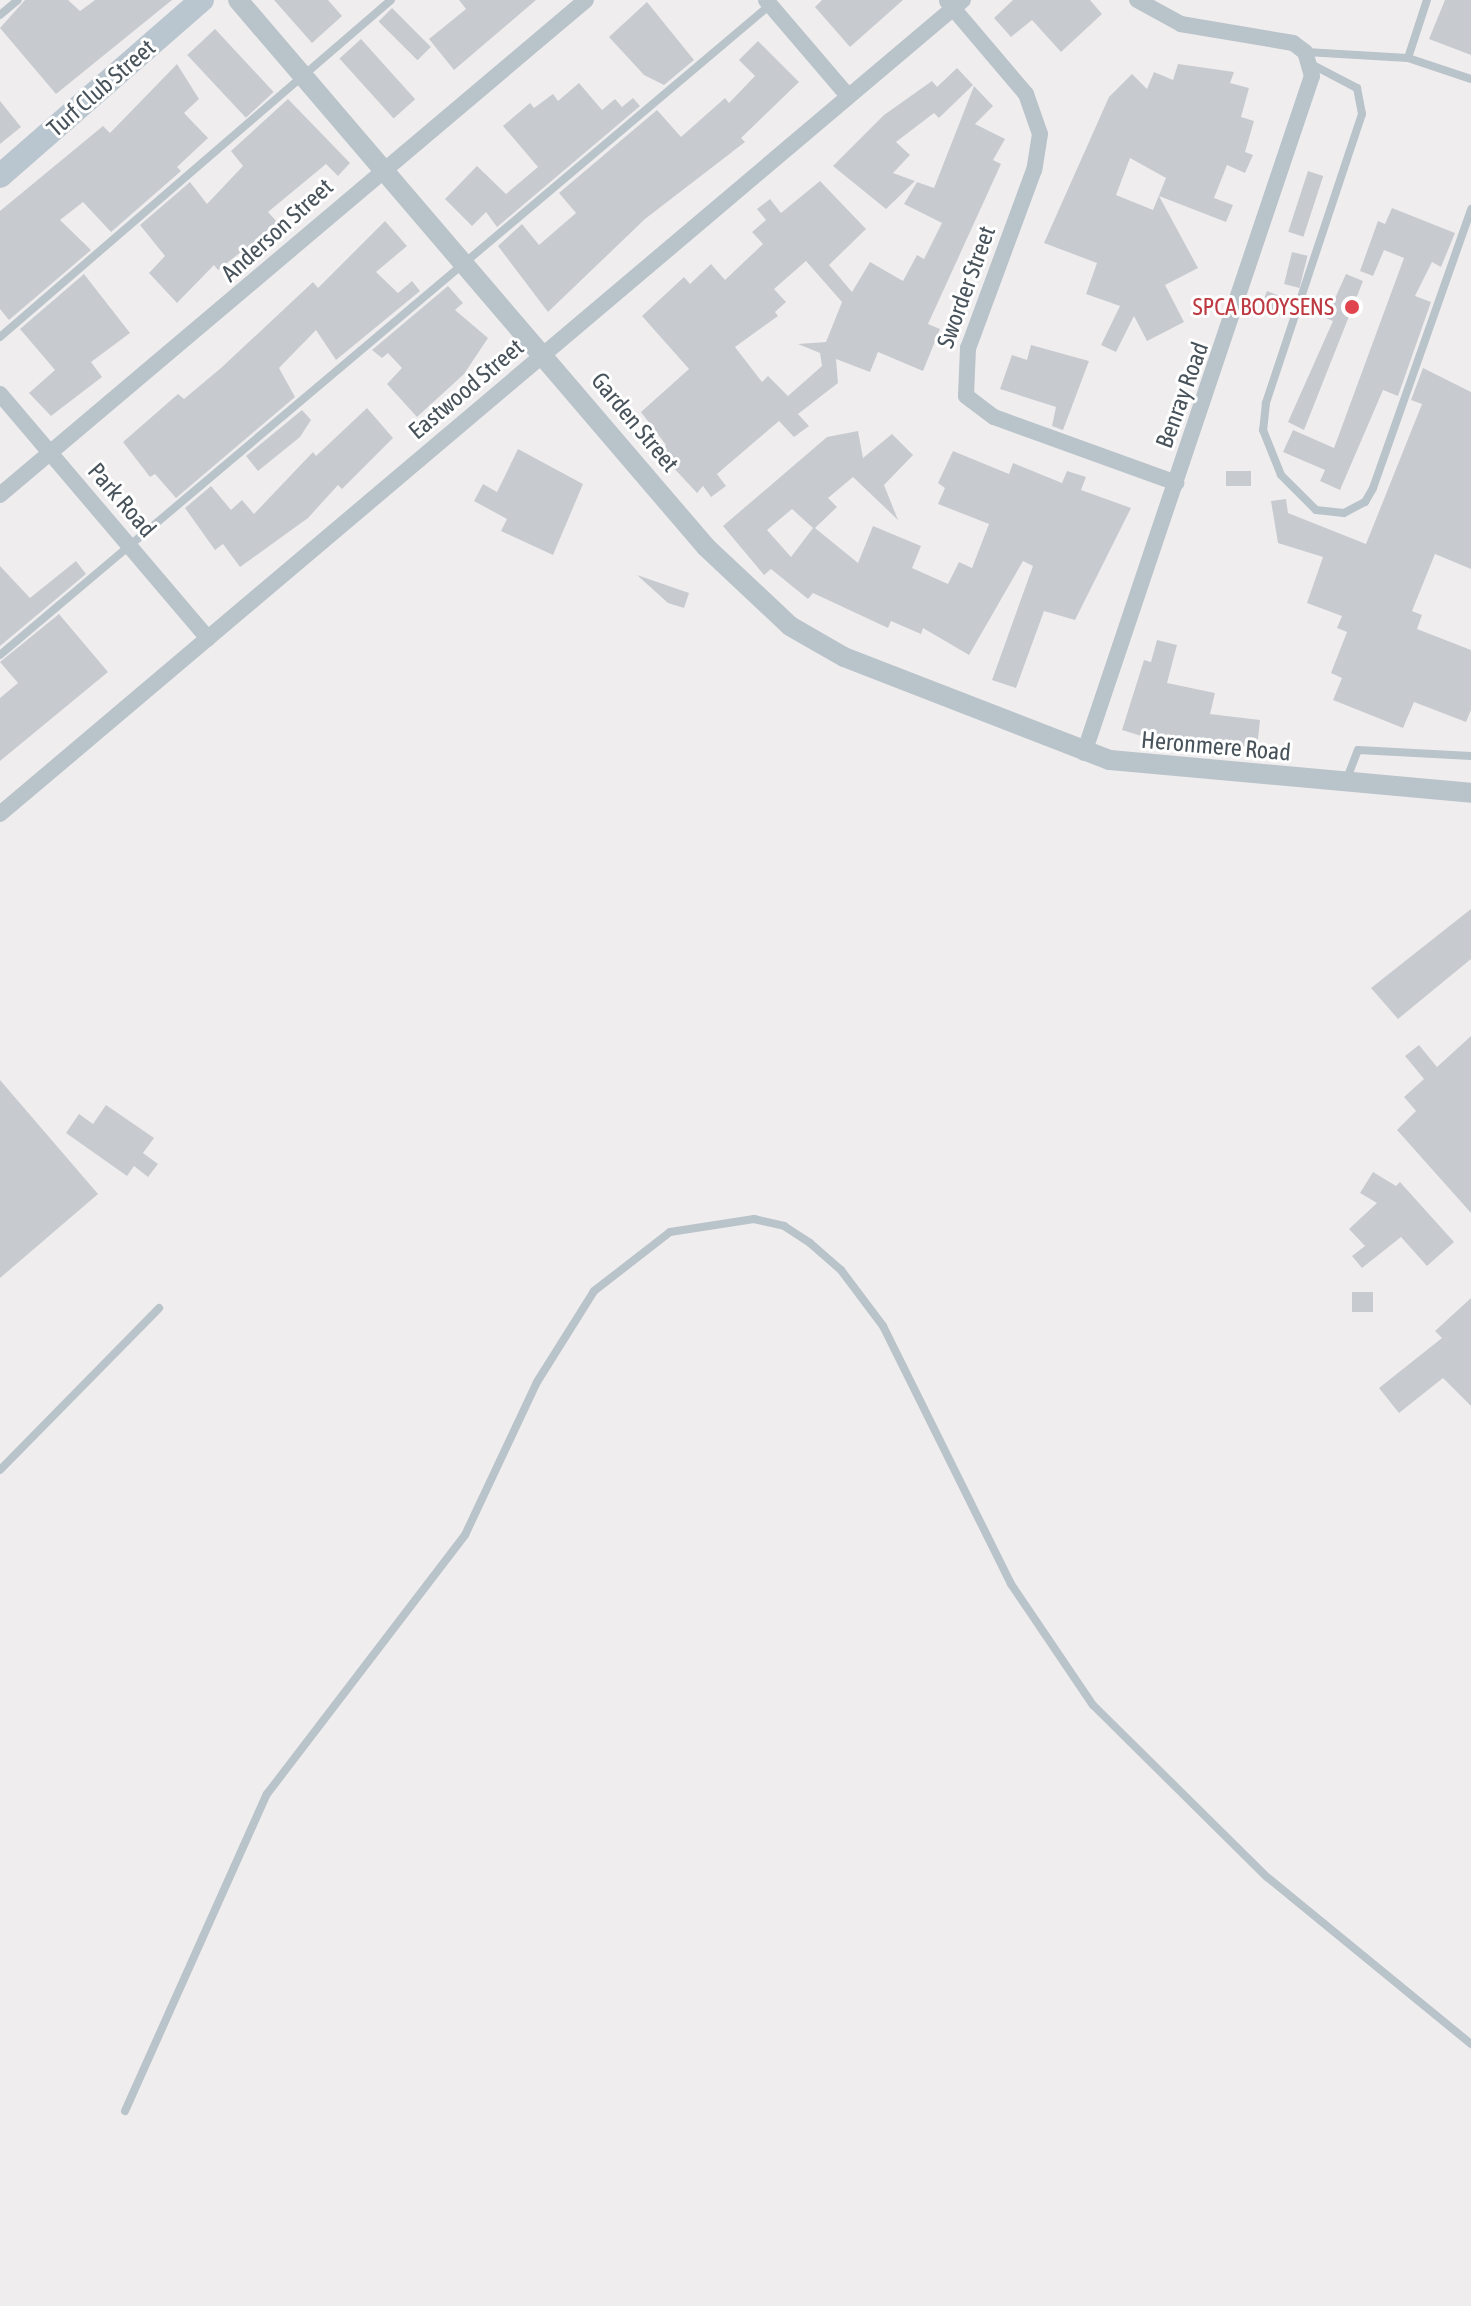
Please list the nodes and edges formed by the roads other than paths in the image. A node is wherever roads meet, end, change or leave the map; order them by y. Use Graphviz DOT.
graph roads {
  1 [pos="18,0"];
  2 [pos="202,0"];
  3 [pos="238,0"];
  4 [pos="391,0"];
  5 [pos="586,0"];
  6 [pos="1137,0"];
  7 [pos="1427,0"];
  8 [pos="768,3"];
  9 [pos="954,3"];
  10 [pos="0,15"];
  11 [pos="1308,58"];
  12 [pos="1408,58"];
  13 [pos="303,73"];
  14 [pos="1471,79"];
  15 [pos="848,96"];
  16 [pos="384,167"];
  17 [pos="0,176"];
  18 [pos="1471,209"];
  19 [pos="462,261"];
  20 [pos="0,337"];
  21 [pos="544,354"];
  22 [pos="0,394"];
  23 [pos="49,453"];
  24 [pos="1176,483"];
  25 [pos="0,495"];
  26 [pos="131,547"];
  27 [pos="208,638"];
  28 [pos="0,655"];
  29 [pos="1084,753"];
  30 [pos="1471,756"];
  31 [pos="1345,784"];
  32 [pos="1471,793"];
  33 [pos="0,814"];
  34 [pos="159,1308"];
  35 [pos="0,1470"];
  36 [pos="1471,2044"];
  37 [pos="125,2111"];
  1 -- 10 [label="lane"];
  2 -- 17 [label="main road, Turf Club Street"];
  3 -- 13 [label="street, Garden Street"];
  4 -- 13 [label="lane"];
  5 -- 16 [label="street, Anderson Street"];
  6 -- 11 [label="street"];
  7 -- 12 [label="lane"];
  8 -- 15 [label="street"];
  8 -- 19 [label="lane"];
  9 -- 15 [label="street, Eastwood Street"];
  9 -- 24 [label="street, Sworder Street"];
  11 -- 12 [label="lane"];
  11 -- 18 [label="lane"];
  11 -- 24 [label="street, Benray Road"];
  12 -- 14 [label="lane"];
  13 -- 16 [label="street, Garden Street"];
  13 -- 20 [label="lane"];
  15 -- 21 [label="street, Eastwood Street"];
  16 -- 19 [label="street, Garden Street"];
  16 -- 23 [label="street, Anderson Street"];
  19 -- 21 [label="street, Garden Street"];
  19 -- 26 [label="lane"];
  21 -- 27 [label="street, Eastwood Street"];
  21 -- 29 [label="street, Garden Street"];
  22 -- 23 [label="street, Park Road"];
  23 -- 25 [label="street, Anderson Street"];
  23 -- 26 [label="street, Park Road"];
  24 -- 29 [label="street, Benray Road"];
  26 -- 27 [label="street, Park Road"];
  26 -- 28 [label="lane"];
  27 -- 33 [label="street, Eastwood Street"];
  29 -- 31 [label="street, Heronmere Road"];
  30 -- 31 [label="lane"];
  31 -- 32 [label="street, Heronmere Road"];
  34 -- 35 [label="lane"];
  36 -- 37 [label="lane"];
}
